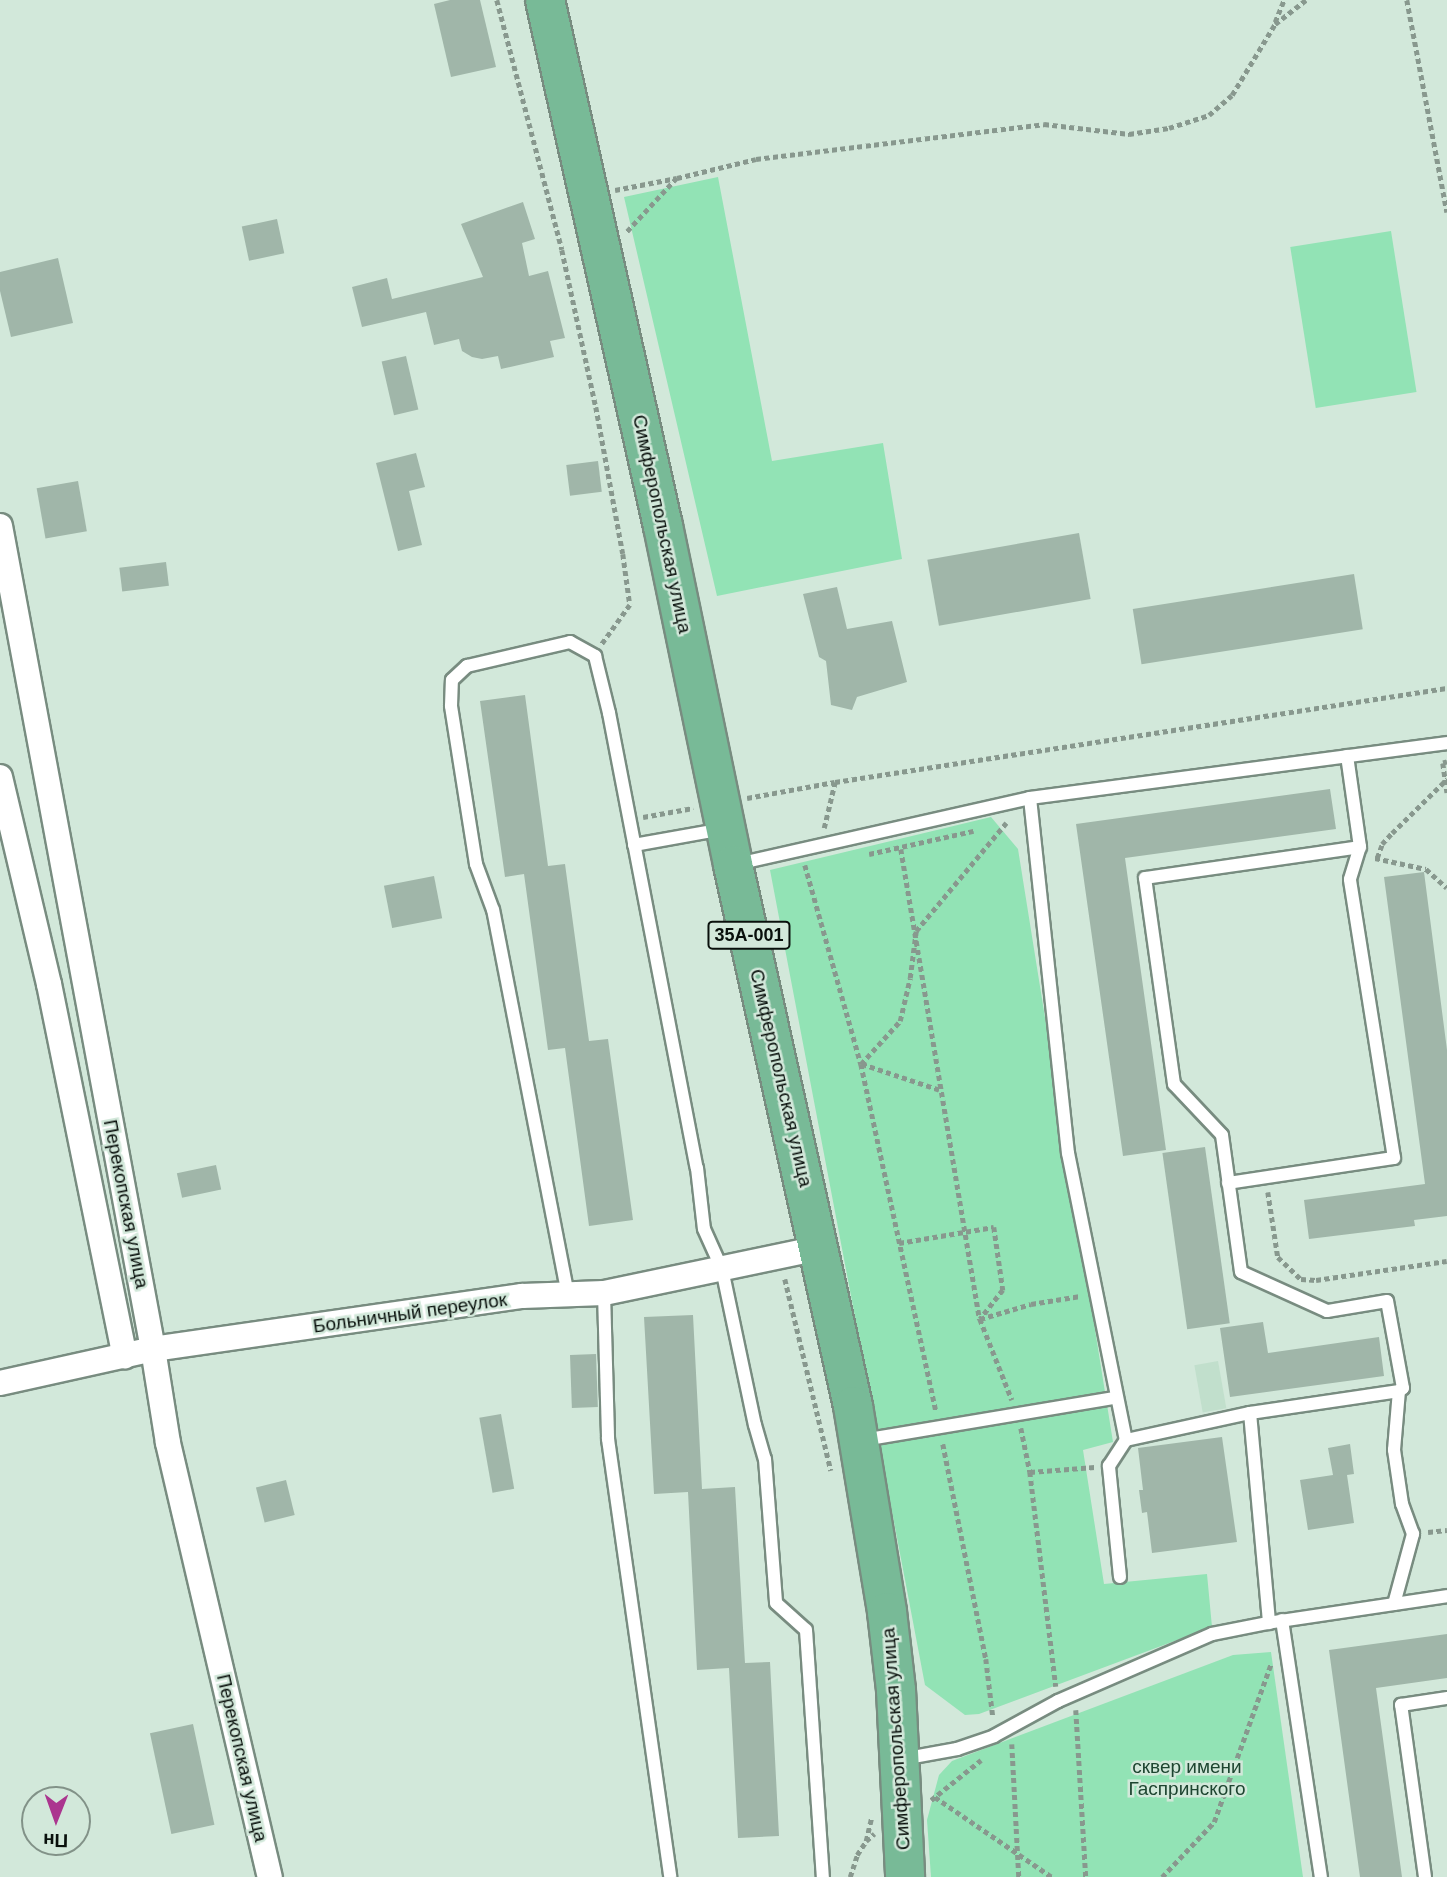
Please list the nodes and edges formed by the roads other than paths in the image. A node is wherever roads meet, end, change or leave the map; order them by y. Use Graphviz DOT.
graph roads {
  1 [pos="545,0"];
  2 [pos="0,526"];
  3 [pos="1447,743"];
  4 [pos="1347,756"];
  5 [pos="0,777"];
  6 [pos="1030,798"];
  7 [pos="634,845"];
  8 [pos="729,847"];
  9 [pos="1360,847"];
  10 [pos="1228,1183"];
  11 [pos="819,1248"];
  12 [pos="722,1269"];
  13 [pos="604,1293"];
  14 [pos="568,1295"];
  15 [pos="153,1349"];
  16 [pos="125,1356"];
  17 [pos="0,1383"];
  18 [pos="1399,1391"];
  19 [pos="1115,1398"];
  20 [pos="1250,1413"];
  21 [pos="1126,1440"];
  22 [pos="859,1441"];
  23 [pos="1120,1577"];
  24 [pos="1447,1596"];
  25 [pos="1394,1604"];
  26 [pos="1276,1621"];
  27 [pos="1447,1698"];
  28 [pos="900,1759"];
  29 [pos="270,1877"];
  30 [pos="670,1877"];
  31 [pos="822,1877"];
  32 [pos="905,1877"];
  33 [pos="1321,1877"];
  34 [pos="1425,1877"];
  1 -- 8 [label="highway, Симферопольская улица / 35А-001"];
  2 -- 15 [label="street, Перекопская улица"];
  3 -- 4 [label="lane"];
  4 -- 6 [label="lane"];
  4 -- 9 [label="lane"];
  5 -- 16 [label="street, Перекопская улица"];
  6 -- 8 [label="lane"];
  6 -- 19 [label="lane"];
  7 -- 8 [label="lane"];
  7 -- 12 [label="lane"];
  7 -- 14 [label="lane"];
  8 -- 11 [label="highway, Симферопольская улица / 35А-001"];
  9 -- 10 [label="lane"];
  9 -- 10 [label="lane"];
  10 -- 18 [label="lane"];
  11 -- 12 [label="street, Больничный переулок"];
  11 -- 22 [label="highway, Симферопольская улица / 35А-001"];
  12 -- 13 [label="street, Больничный переулок"];
  12 -- 31 [label="lane"];
  13 -- 14 [label="street, Больничный переулок"];
  13 -- 30 [label="lane"];
  14 -- 15 [label="street, Больничный переулок"];
  15 -- 16 [label="street, Больничный переулок"];
  15 -- 29 [label="street, Перекопская улица"];
  16 -- 17 [label="street, Больничный переулок"];
  18 -- 20 [label="lane"];
  18 -- 25 [label="lane"];
  19 -- 21 [label="lane"];
  19 -- 22 [label="lane"];
  20 -- 21 [label="lane"];
  20 -- 26 [label="lane"];
  21 -- 23 [label="lane"];
  22 -- 28 [label="highway, Симферопольская улица / 35А-001"];
  24 -- 25 [label="lane"];
  25 -- 26 [label="lane"];
  26 -- 28 [label="lane"];
  26 -- 33 [label="lane"];
  27 -- 34 [label="lane"];
  28 -- 32 [label="highway, Симферопольская улица / 35А-001"];
}
